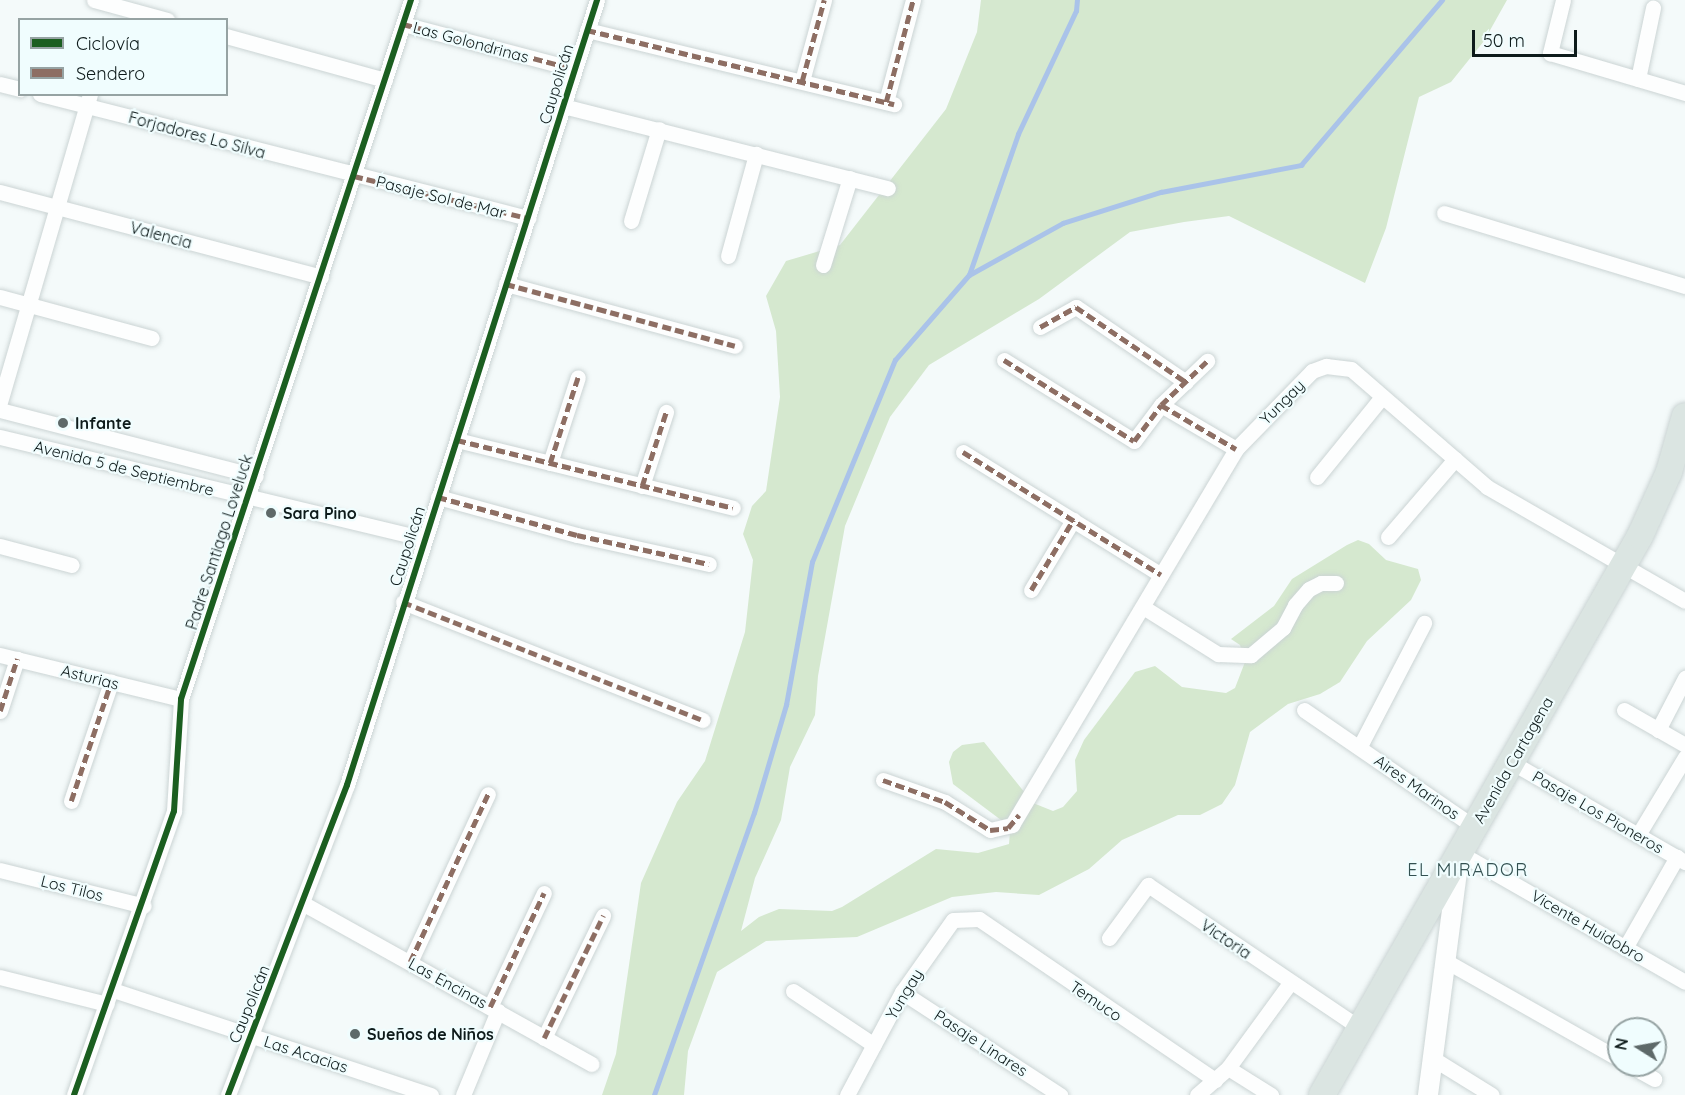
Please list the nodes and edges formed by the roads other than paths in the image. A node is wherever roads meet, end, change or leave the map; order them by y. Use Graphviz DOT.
graph roads {
  1 [pos="94,0"];
  2 [pos="411,0"];
  3 [pos="597,0"];
  4 [pos="824,0"];
  5 [pos="912,0"];
  6 [pos="1563,0"];
  7 [pos="1653,8"];
  8 [pos="118,9"];
  9 [pos="157,18"];
  10 [pos="403,24"];
  11 [pos="587,30"];
  12 [pos="228,37"];
  13 [pos="574,69"];
  14 [pos="1638,79"];
  15 [pos="385,80"];
  16 [pos="802,81"];
  17 [pos="0,84"];
  18 [pos="18,88"];
  19 [pos="1685,93"];
  20 [pos="54,96"];
  21 [pos="88,101"];
  22 [pos="563,106"];
  23 [pos="659,129"];
  24 [pos="756,154"];
  25 [pos="354,176"];
  26 [pos="850,178"];
  27 [pos="888,188"];
  28 [pos="0,192"];
  29 [pos="54,207"];
  30 [pos="1444,213"];
  31 [pos="528,218"];
  32 [pos="631,221"];
  33 [pos="728,256"];
  34 [pos="823,265"];
  35 [pos="321,278"];
  36 [pos="506,284"];
  37 [pos="1685,286"];
  38 [pos="0,297"];
  39 [pos="27,304"];
  40 [pos="1040,327"];
  41 [pos="152,338"];
  42 [pos="735,346"];
  43 [pos="1004,360"];
  44 [pos="1207,361"];
  45 [pos="578,377"];
  46 [pos="1186,381"];
  47 [pos="1382,397"];
  48 [pos="0,402"];
  49 [pos="1161,405"];
  50 [pos="0,410"];
  51 [pos="666,412"];
  52 [pos="1685,416"];
  53 [pos="0,437"];
  54 [pos="457,440"];
  55 [pos="1236,449"];
  56 [pos="963,452"];
  57 [pos="1455,459"];
  58 [pos="550,463"];
  59 [pos="256,476"];
  60 [pos="1317,477"];
  61 [pos="642,486"];
  62 [pos="438,497"];
  63 [pos="248,498"];
  64 [pos="733,508"];
  65 [pos="1073,520"];
  66 [pos="1388,537"];
  67 [pos="424,539"];
  68 [pos="0,546"];
  69 [pos="709,564"];
  70 [pos="72,565"];
  71 [pos="1623,567"];
  72 [pos="1161,575"];
  73 [pos="1336,583"];
  74 [pos="1031,591"];
  75 [pos="1685,601"];
  76 [pos="403,602"];
  77 [pos="1143,607"];
  78 [pos="1424,623"];
  79 [pos="0,655"];
  80 [pos="17,659"];
  81 [pos="1685,678"];
  82 [pos="111,682"];
  83 [pos="181,699"];
  84 [pos="1304,710"];
  85 [pos="1623,710"];
  86 [pos="0,711"];
  87 [pos="703,720"];
  88 [pos="1658,730"];
  89 [pos="1685,745"];
  90 [pos="1360,746"];
  91 [pos="1685,757"];
  92 [pos="1511,762"];
  93 [pos="883,780"];
  94 [pos="488,794"];
  95 [pos="71,801"];
  96 [pos="1474,827"];
  97 [pos="1638,835"];
  98 [pos="1460,853"];
  99 [pos="1681,860"];
  100 [pos="0,870"];
  101 [pos="544,893"];
  102 [pos="304,904"];
  103 [pos="144,906"];
  104 [pos="603,916"];
  105 [pos="979,919"];
  106 [pos="1108,938"];
  107 [pos="1625,948"];
  108 [pos="1444,960"];
  109 [pos="410,962"];
  110 [pos="0,976"];
  111 [pos="1290,982"];
  112 [pos="1685,982"];
  113 [pos="794,991"];
  114 [pos="902,992"];
  115 [pos="110,997"];
  116 [pos="494,1009"];
  117 [pos="1360,1028"];
  118 [pos="250,1037"];
  119 [pos="544,1038"];
  120 [pos="874,1045"];
  121 [pos="1607,1052"];
  122 [pos="1432,1058"];
  123 [pos="592,1064"];
  124 [pos="1228,1068"];
  125 [pos="1650,1077"];
  126 [pos="1654,1079"];
  127 [pos="1215,1080"];
  128 [pos="74,1095"];
  129 [pos="228,1095"];
  130 [pos="431,1095"];
  131 [pos="462,1095"];
  132 [pos="847,1095"];
  133 [pos="1060,1095"];
  134 [pos="1197,1095"];
  135 [pos="1270,1095"];
  136 [pos="1322,1095"];
  137 [pos="1428,1095"];
  138 [pos="1492,1095"];
  1 -- 8 [label="street"];
  2 -- 10 [label="street, Padre Santiago Loveluck"];
  3 -- 11 [label="street, Caupolicán"];
  4 -- 16 [label="street"];
  5 -- 16 [label="street"];
  6 -- 14 [label="street"];
  7 -- 14 [label="street"];
  8 -- 9 [label="street"];
  10 -- 13 [label="street, Las Golondrinas"];
  10 -- 15 [label="street, Padre Santiago Loveluck"];
  11 -- 13 [label="street, Caupolicán"];
  11 -- 16 [label="street"];
  12 -- 15 [label="street"];
  13 -- 22 [label="street, Caupolicán"];
  14 -- 19 [label="street"];
  15 -- 25 [label="street, Padre Santiago Loveluck"];
  17 -- 18 [label="street"];
  20 -- 21 [label="street, Forjadores Lo Silva"];
  21 -- 25 [label="street, Forjadores Lo Silva"];
  21 -- 29 [label="street"];
  22 -- 23 [label="street"];
  22 -- 31 [label="street, Caupolicán"];
  23 -- 24 [label="street"];
  23 -- 32 [label="street"];
  24 -- 26 [label="street"];
  24 -- 33 [label="street"];
  25 -- 31 [label="street, Pasaje Sol de Mar"];
  25 -- 35 [label="street, Padre Santiago Loveluck"];
  26 -- 27 [label="street"];
  26 -- 34 [label="street"];
  28 -- 29 [label="street, Valencia"];
  29 -- 35 [label="street, Valencia"];
  29 -- 39 [label="street"];
  30 -- 37 [label="street"];
  31 -- 36 [label="street, Caupolicán"];
  35 -- 59 [label="street, Padre Santiago Loveluck"];
  36 -- 42 [label="street"];
  36 -- 54 [label="street, Caupolicán"];
  38 -- 39 [label="street"];
  39 -- 41 [label="street"];
  39 -- 48 [label="street"];
  40 -- 46 [label="street"];
  43 -- 49 [label="street"];
  44 -- 46 [label="street"];
  45 -- 58 [label="street"];
  46 -- 49 [label="street"];
  47 -- 55 [label="street, Yungay"];
  47 -- 57 [label="street, Yungay"];
  47 -- 60 [label="street"];
  49 -- 55 [label="street"];
  50 -- 59 [label="street, Avenida 5 de Septiembre"];
  51 -- 61 [label="street"];
  52 -- 71 [label="main road, Avenida Cartagena"];
  53 -- 63 [label="street, Avenida 5 de Septiembre"];
  54 -- 58 [label="street"];
  54 -- 62 [label="street, Caupolicán"];
  55 -- 72 [label="street, Yungay"];
  56 -- 65 [label="street"];
  57 -- 66 [label="street"];
  57 -- 71 [label="street, Yungay"];
  58 -- 61 [label="street"];
  59 -- 63 [label="street, Padre Santiago Loveluck"];
  61 -- 64 [label="street"];
  62 -- 67 [label="street, Caupolicán"];
  62 -- 69 [label="street"];
  63 -- 67 [label="street, Avenida 5 de Septiembre"];
  63 -- 83 [label="street, Padre Santiago Loveluck"];
  65 -- 72 [label="street"];
  65 -- 74 [label="street"];
  67 -- 76 [label="street, Caupolicán"];
  68 -- 70 [label="street"];
  71 -- 75 [label="street, Yungay"];
  71 -- 92 [label="main road, Avenida Cartagena"];
  72 -- 77 [label="street, Yungay"];
  73 -- 77 [label="street"];
  76 -- 87 [label="street"];
  76 -- 102 [label="street, Caupolicán"];
  77 -- 93 [label="street, Yungay"];
  78 -- 90 [label="street, Aires Marinos"];
  79 -- 80 [label="street, Asturias"];
  80 -- 82 [label="street, Asturias"];
  80 -- 86 [label="street"];
  81 -- 88 [label="street"];
  82 -- 83 [label="street, Asturias"];
  82 -- 95 [label="street"];
  83 -- 103 [label="street, Padre Santiago Loveluck"];
  84 -- 90 [label="street, Aires Marinos"];
  85 -- 88 [label="street"];
  88 -- 89 [label="street"];
  90 -- 96 [label="street, Aires Marinos"];
  91 -- 97 [label="street"];
  92 -- 96 [label="main road, Avenida Cartagena"];
  92 -- 97 [label="street, Pasaje Los Pioneros"];
  94 -- 109 [label="street"];
  96 -- 98 [label="main road, Avenida Cartagena"];
  97 -- 99 [label="street, Pasaje Los Pioneros"];
  98 -- 107 [label="street, Vicente Huidobro"];
  98 -- 108 [label="street"];
  98 -- 117 [label="main road, Avenida Cartagena"];
  99 -- 107 [label="street"];
  100 -- 103 [label="street, Los Tilos"];
  101 -- 116 [label="street"];
  102 -- 109 [label="street, Las Encinas"];
  102 -- 118 [label="street, Caupolicán"];
  103 -- 115 [label="street, Padre Santiago Loveluck"];
  104 -- 119 [label="street"];
  105 -- 114 [label="street, Yungay"];
  105 -- 127 [label="street, Temuco"];
  106 -- 111 [label="street, Victoria"];
  107 -- 112 [label="street, Vicente Huidobro"];
  108 -- 121 [label="street"];
  108 -- 122 [label="street"];
  109 -- 116 [label="street, Las Encinas"];
  110 -- 115 [label="street, Las Acacias"];
  111 -- 117 [label="street, Victoria"];
  111 -- 124 [label="street"];
  113 -- 120 [label="street"];
  114 -- 120 [label="street, Yungay"];
  114 -- 133 [label="street, Pasaje Linares"];
  115 -- 118 [label="street, Las Acacias"];
  115 -- 128 [label="street, Padre Santiago Loveluck"];
  116 -- 119 [label="street, Las Encinas"];
  116 -- 131 [label="street"];
  117 -- 136 [label="main road, Avenida Cartagena"];
  118 -- 129 [label="street, Caupolicán"];
  118 -- 130 [label="street, Las Acacias"];
  119 -- 123 [label="street, Las Encinas"];
  120 -- 132 [label="street, Yungay"];
  122 -- 137 [label="street"];
  122 -- 138 [label="street"];
  124 -- 127 [label="street"];
  124 -- 135 [label="street"];
  125 -- 126 [label="street"];
  127 -- 134 [label="street"];
}
